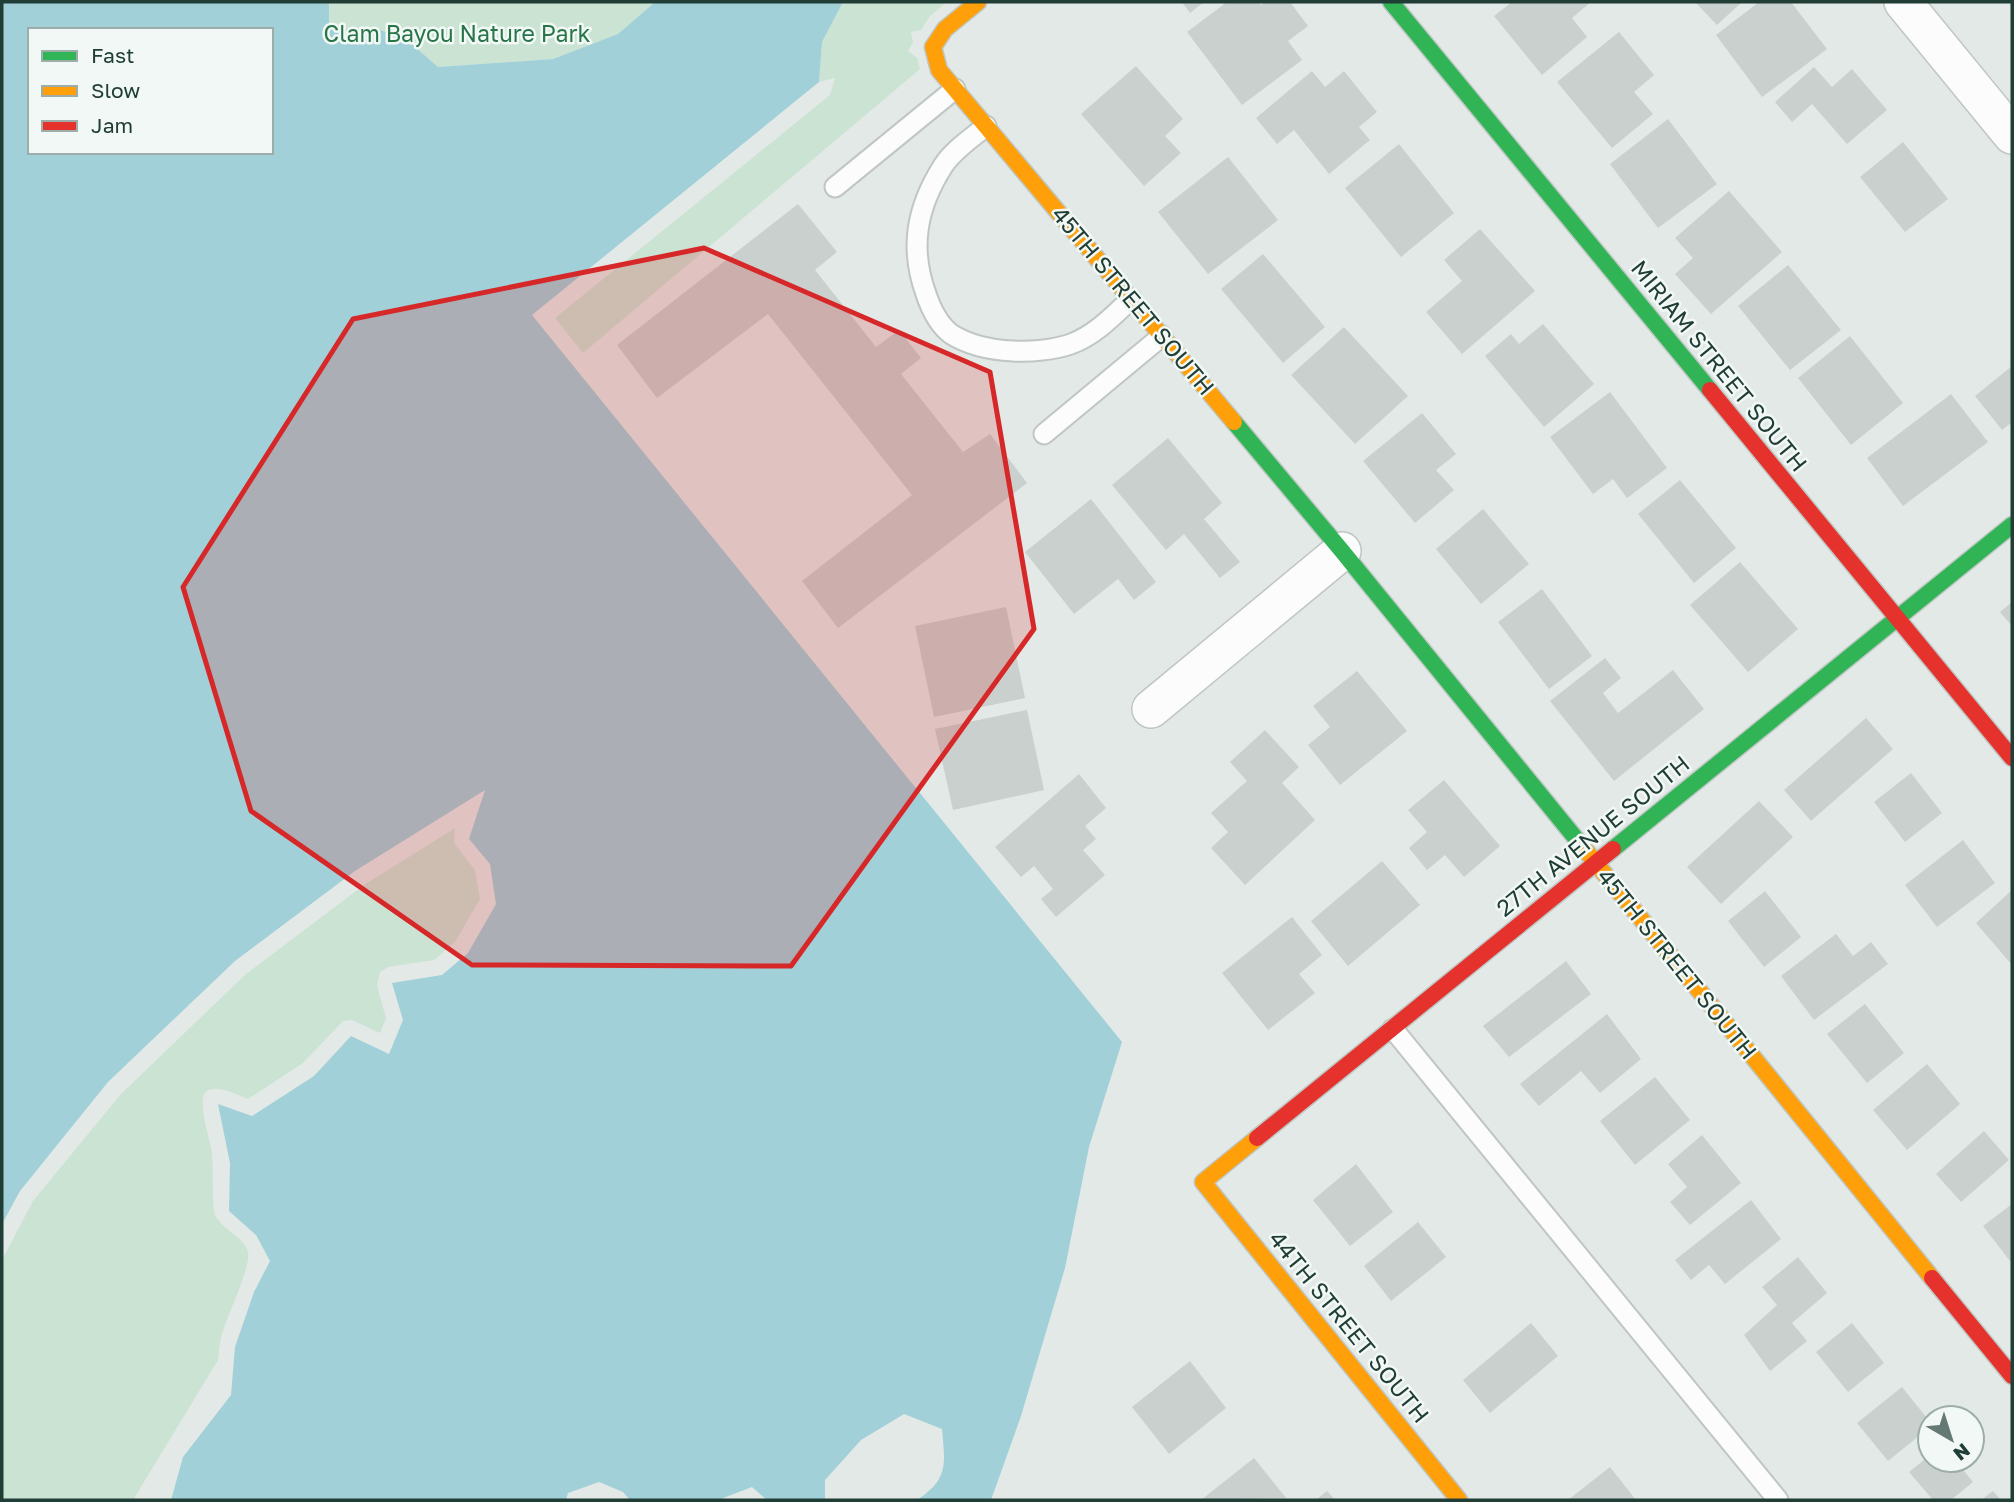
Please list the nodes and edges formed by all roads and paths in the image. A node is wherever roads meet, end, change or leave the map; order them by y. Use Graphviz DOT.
graph roads {
  1 [pos="978,2"];
  2 [pos="1391,2"];
  3 [pos="1903,2"];
  4 [pos="956,89"];
  5 [pos="986,126"];
  6 [pos="2012,135"];
  7 [pos="835,187"];
  8 [pos="1131,299"];
  9 [pos="1163,336"];
  10 [pos="1044,434"];
  11 [pos="2012,525"];
  12 [pos="1342,551"];
  13 [pos="1897,618"];
  14 [pos="1151,709"];
  15 [pos="2012,758"];
  16 [pos="1596,864"];
  17 [pos="1393,1029"];
  18 [pos="1203,1182"];
  19 [pos="2012,1376"];
  20 [pos="1459,1500"];
  21 [pos="1778,1500"];
  1 -- 4 [label="street, 45TH STREET SOUTH"];
  2 -- 13 [label="street, MIRIAM STREET SOUTH"];
  3 -- 6 [label="street"];
  4 -- 5 [label="street, 45TH STREET SOUTH"];
  4 -- 7 [label="lane"];
  5 -- 8 [label="street, 45TH STREET SOUTH"];
  5 -- 8 [label="lane"];
  8 -- 9 [label="street, 45TH STREET SOUTH"];
  9 -- 10 [label="lane"];
  9 -- 12 [label="street, 45TH STREET SOUTH"];
  11 -- 13 [label="street, 27TH AVENUE SOUTH"];
  12 -- 14 [label="street"];
  12 -- 16 [label="street, 45TH STREET SOUTH"];
  13 -- 15 [label="street, MIRIAM STREET SOUTH"];
  13 -- 16 [label="street, 27TH AVENUE SOUTH"];
  16 -- 17 [label="street, 27TH AVENUE SOUTH"];
  16 -- 19 [label="street, 45TH STREET SOUTH"];
  17 -- 18 [label="street, 27TH AVENUE SOUTH"];
  17 -- 21 [label="lane"];
  18 -- 20 [label="street, 44TH STREET SOUTH"];
}
